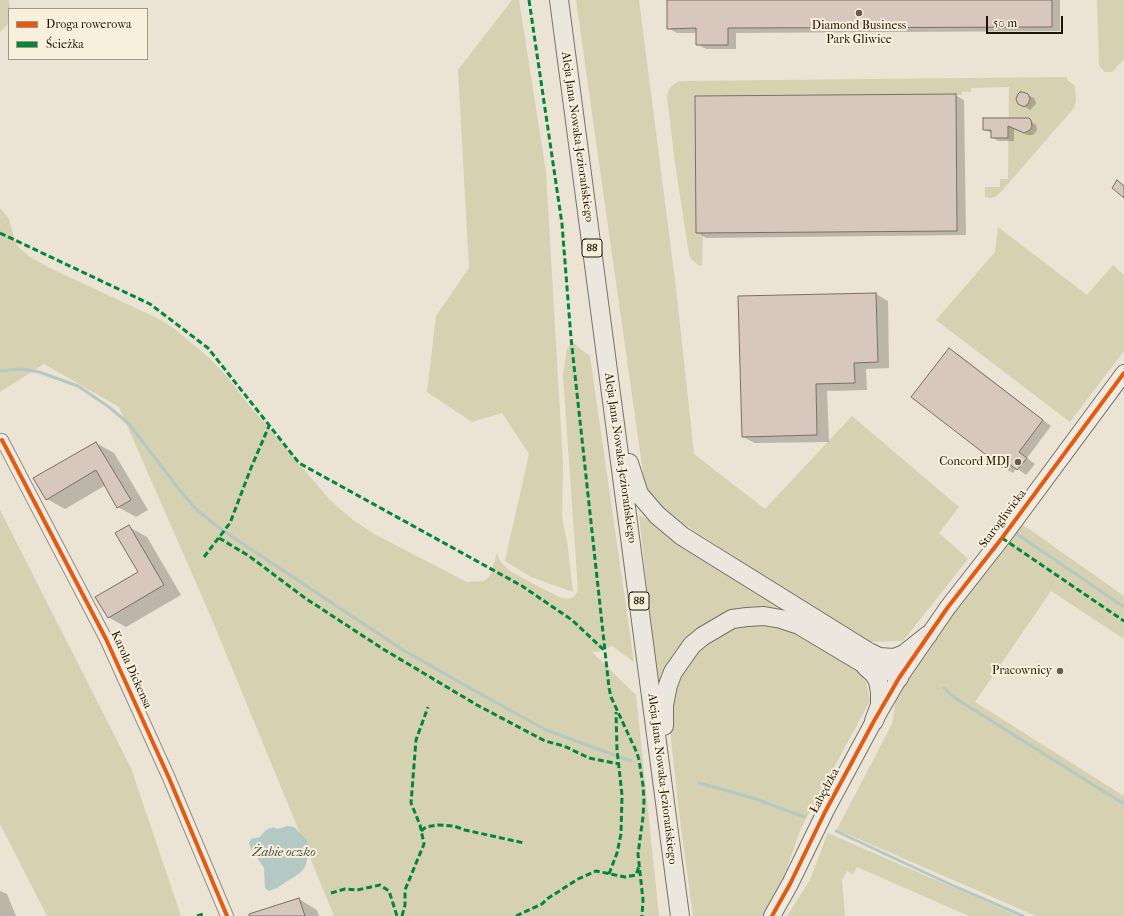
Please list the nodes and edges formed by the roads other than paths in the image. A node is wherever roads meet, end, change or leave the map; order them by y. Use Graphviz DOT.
graph roads {
  1 [pos="559,0"];
  2 [pos="1124,373"];
  3 [pos="614,420"];
  4 [pos="2,440"];
  5 [pos="928,636"];
  6 [pos="864,657"];
  7 [pos="900,678"];
  8 [pos="874,721"];
  9 [pos="663,783"];
  10 [pos="227,916"];
  11 [pos="680,916"];
  12 [pos="772,916"];
  1 -- 3 [label="main road, Aleja Jana Nowaka-Jeziorańskiego / 88"];
  2 -- 5 [label="street, Starogliwicka"];
  3 -- 6 [label="main road"];
  3 -- 9 [label="main road, Aleja Jana Nowaka-Jeziorańskiego / 88"];
  4 -- 10 [label="street, Karola Dickensa"];
  5 -- 6 [label="main road"];
  5 -- 7 [label="street, Starogliwicka"];
  6 -- 7 [label="main road"];
  6 -- 8 [label="main road"];
  6 -- 9 [label="main road"];
  7 -- 8 [label="street, Łabędzka"];
  8 -- 12 [label="street, Łabędzka"];
  9 -- 11 [label="main road, Aleja Jana Nowaka-Jeziorańskiego / 88"];
}
